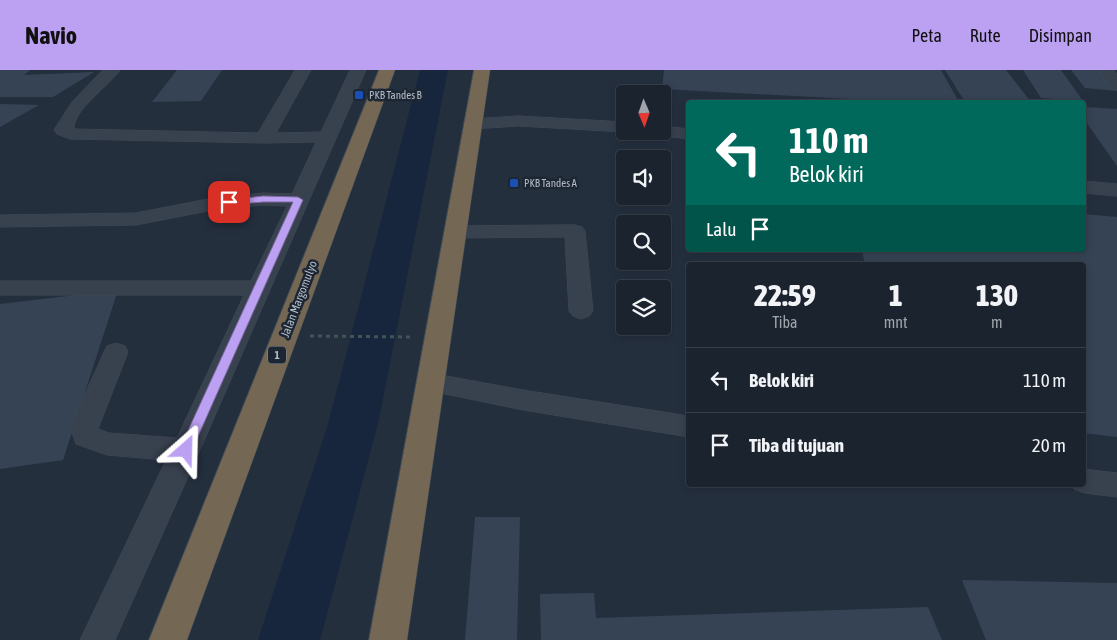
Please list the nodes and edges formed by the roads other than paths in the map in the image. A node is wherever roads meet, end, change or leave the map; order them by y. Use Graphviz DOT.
graph roads {
  1 [pos="112,70"];
  2 [pos="302,70"];
  3 [pos="358,70"];
  4 [pos="387,70"];
  5 [pos="482,70"];
  6 [pos="1106,70"];
  7 [pos="1117,84"];
  8 [pos="472,124"];
  9 [pos="616,126"];
  10 [pos="671,132"];
  11 [pos="686,134"];
  12 [pos="327,137"];
  13 [pos="264,138"];
  14 [pos="1086,187"];
  15 [pos="1117,190"];
  16 [pos="298,200"];
  17 [pos="0,221"];
  18 [pos="455,232"];
  19 [pos="0,288"];
  20 [pos="258,288"];
  21 [pos="581,311"];
  22 [pos="116,352"];
  23 [pos="430,382"];
  24 [pos="686,427"];
  25 [pos="186,450"];
  26 [pos="1086,481"];
  27 [pos="1117,485"];
  28 [pos="97,640"];
  29 [pos="168,640"];
  30 [pos="388,640"];
  1 -- 13 [label="lane"];
  2 -- 13 [label="lane"];
  3 -- 12 [label="lane"];
  4 -- 29 [label="highway, Jalan Margomulyo / 1"];
  5 -- 8 [label="highway"];
  6 -- 7 [label="lane"];
  8 -- 9 [label="lane"];
  8 -- 18 [label="highway"];
  10 -- 11 [label="lane"];
  12 -- 13 [label="lane"];
  12 -- 16 [label="lane"];
  14 -- 15 [label="lane"];
  16 -- 17 [label="lane"];
  16 -- 20 [label="lane"];
  18 -- 21 [label="lane"];
  18 -- 23 [label="highway"];
  19 -- 20 [label="lane"];
  20 -- 25 [label="lane"];
  22 -- 25 [label="lane"];
  23 -- 24 [label="lane"];
  23 -- 30 [label="highway"];
  25 -- 28 [label="lane"];
  26 -- 27 [label="lane"];
}
